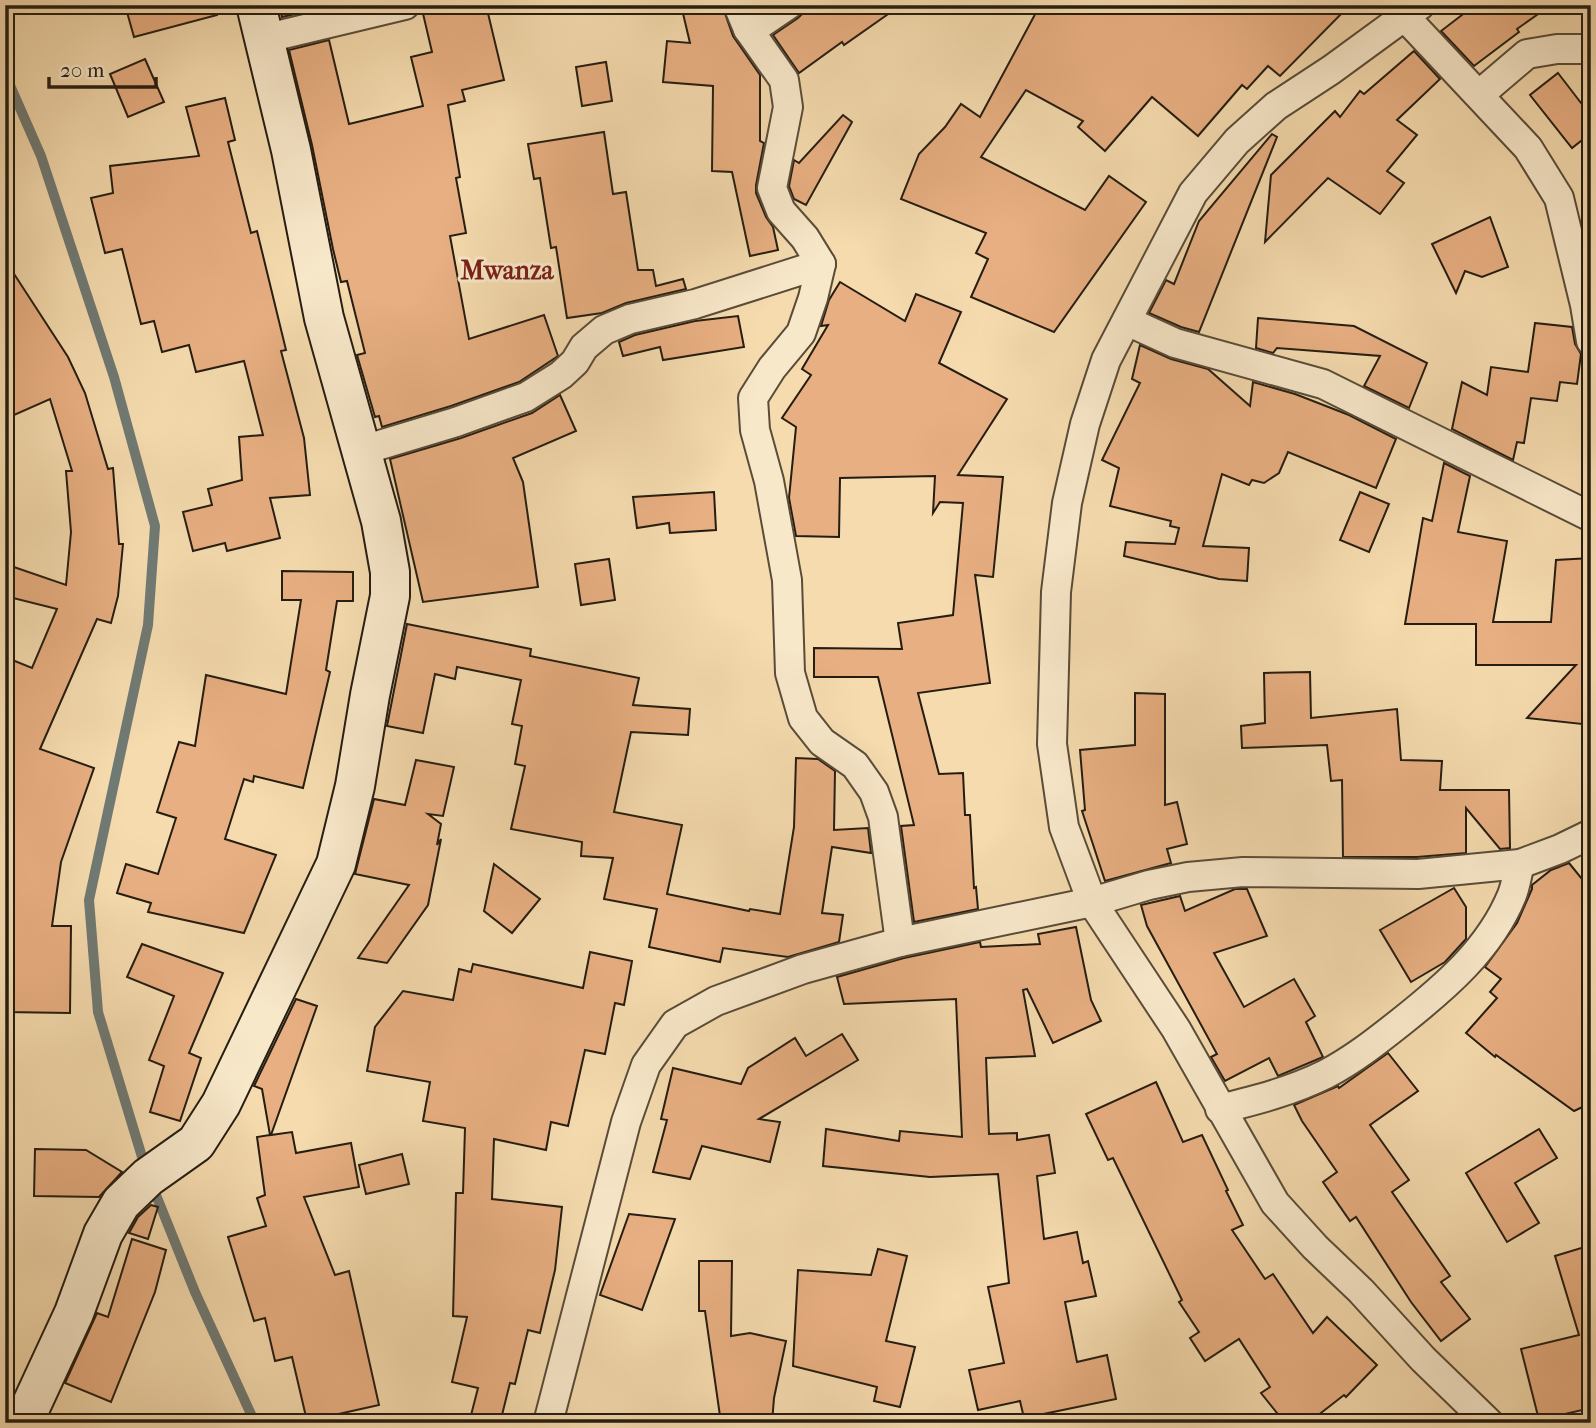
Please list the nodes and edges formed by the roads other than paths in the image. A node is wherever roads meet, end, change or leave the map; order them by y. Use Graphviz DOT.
graph roads {
  1 [pos="405,5"];
  2 [pos="788,5"];
  3 [pos="1413,11"];
  4 [pos="743,17"];
  5 [pos="259,22"];
  6 [pos="1591,50"];
  7 [pos="1480,94"];
  8 [pos="821,264"];
  9 [pos="1127,321"];
  10 [pos="1591,341"];
  11 [pos="360,452"];
  12 [pos="1591,517"];
  13 [pos="1591,835"];
  14 [pos="1520,864"];
  15 [pos="1092,902"];
  16 [pos="900,942"];
  17 [pos="1220,1109"];
  18 [pos="23,1423"];
  19 [pos="548,1423"];
  20 [pos="1489,1423"];
  1 -- 5 [label="street"];
  2 -- 4 [label="street"];
  3 -- 7 [label="street"];
  3 -- 9 [label="street"];
  4 -- 8 [label="street"];
  5 -- 11 [label="street"];
  6 -- 7 [label="street"];
  7 -- 10 [label="street"];
  8 -- 11 [label="street"];
  8 -- 16 [label="street"];
  9 -- 12 [label="street"];
  9 -- 15 [label="street"];
  11 -- 18 [label="street"];
  13 -- 14 [label="street"];
  14 -- 15 [label="street"];
  14 -- 17 [label="street"];
  15 -- 16 [label="street"];
  15 -- 17 [label="street"];
  16 -- 19 [label="street"];
  17 -- 20 [label="street"];
}
